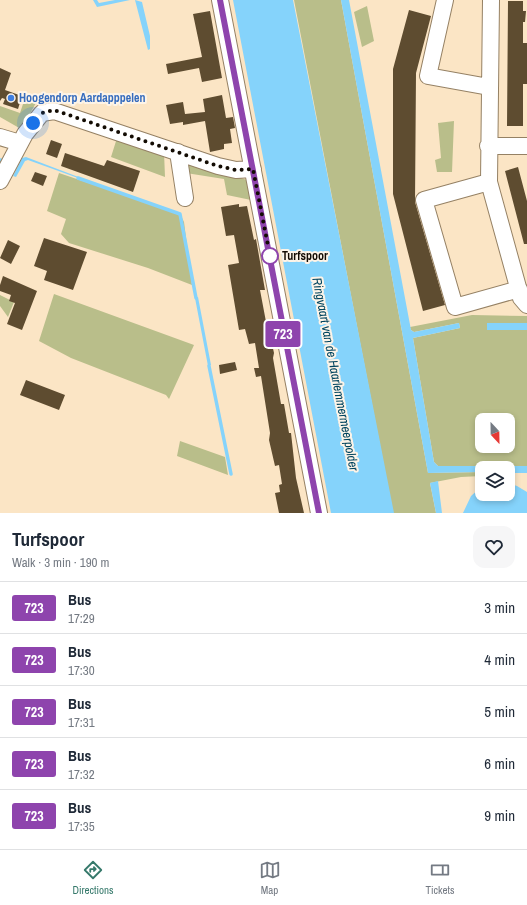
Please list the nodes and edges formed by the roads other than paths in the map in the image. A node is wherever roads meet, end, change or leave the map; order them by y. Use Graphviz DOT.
graph roads {
  1 [pos="220,0"];
  2 [pos="445,0"];
  3 [pos="491,0"];
  4 [pos="489,87"];
  5 [pos="0,137"];
  6 [pos="20,143"];
  7 [pos="488,146"];
  8 [pos="527,146"];
  9 [pos="178,152"];
  10 [pos="253,169"];
  11 [pos="0,181"];
  12 [pos="489,182"];
  13 [pos="185,198"];
  14 [pos="518,289"];
  15 [pos="526,305"];
  16 [pos="319,513"];
  1 -- 10 [label="street"];
  2 -- 4 [label="street"];
  3 -- 4 [label="street"];
  4 -- 7 [label="street"];
  5 -- 6 [label="street"];
  6 -- 9 [label="street"];
  6 -- 11 [label="street"];
  7 -- 8 [label="street"];
  7 -- 12 [label="street"];
  9 -- 10 [label="street"];
  9 -- 13 [label="street"];
  10 -- 16 [label="street"];
  12 -- 14 [label="street"];
  12 -- 14 [label="street"];
  14 -- 15 [label="street"];
}
